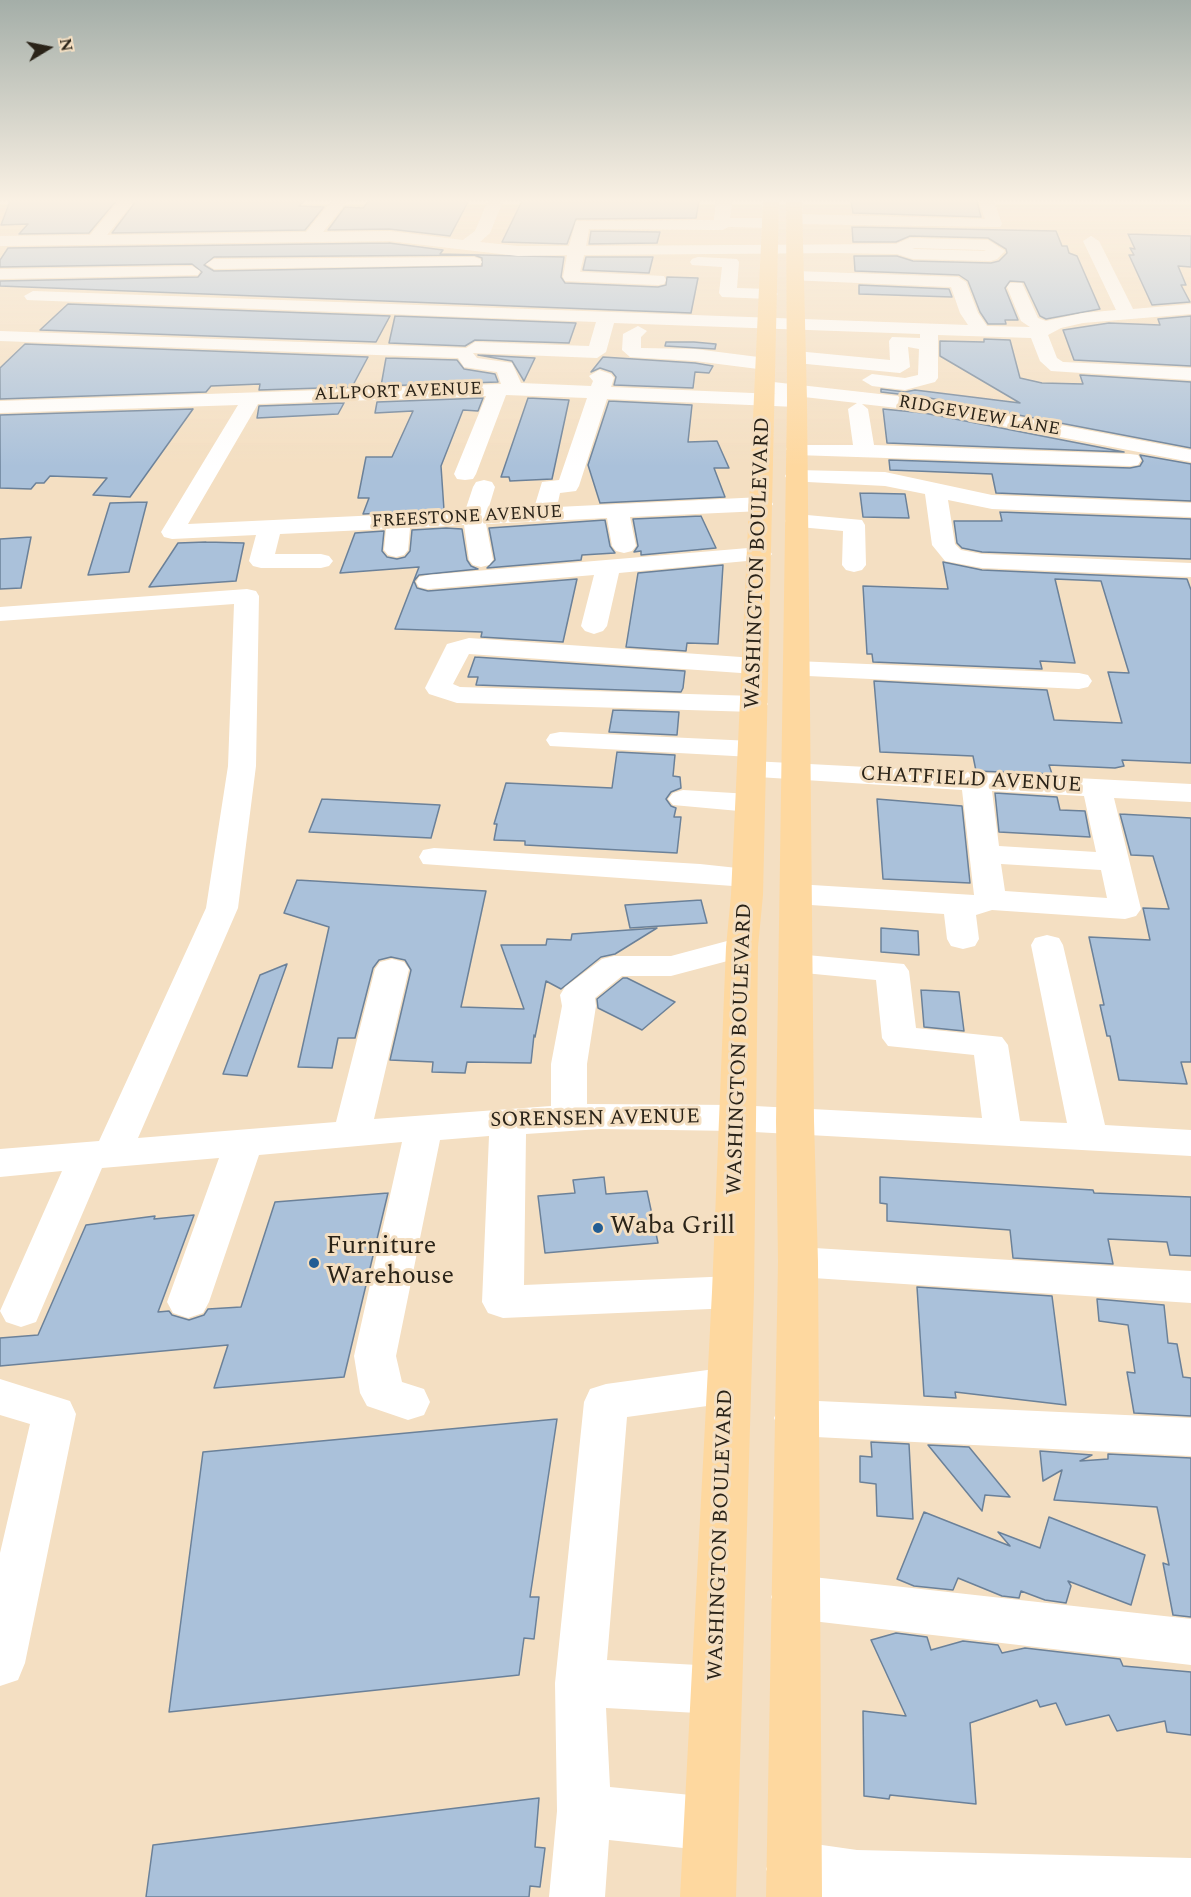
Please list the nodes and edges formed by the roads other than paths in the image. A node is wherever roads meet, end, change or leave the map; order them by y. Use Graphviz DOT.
graph roads {
  1 [pos="655,289"];
  2 [pos="36,290"];
  3 [pos="728,290"];
  4 [pos="769,290"];
  5 [pos="796,290"];
  6 [pos="815,290"];
  7 [pos="853,290"];
  8 [pos="961,290"];
  9 [pos="1017,290"];
  10 [pos="1115,290"];
  11 [pos="769,294"];
  12 [pos="33,296"];
  13 [pos="854,298"];
  14 [pos="723,300"];
  15 [pos="943,300"];
  16 [pos="967,307"];
  17 [pos="1191,309"];
  18 [pos="1126,312"];
  19 [pos="607,316"];
  20 [pos="727,320"];
  21 [pos="768,321"];
  22 [pos="641,322"];
  23 [pos="796,322"];
  24 [pos="981,330"];
  25 [pos="1042,330"];
  26 [pos="7,336"];
  27 [pos="928,336"];
  28 [pos="463,353"];
  29 [pos="766,364"];
  30 [pos="506,370"];
  31 [pos="527,370"];
  32 [pos="579,372"];
  33 [pos="1191,374"];
  34 [pos="796,380"];
  35 [pos="601,384"];
  36 [pos="505,389"];
  37 [pos="765,393"];
  38 [pos="251,399"];
  39 [pos="0,407"];
  40 [pos="858,409"];
  41 [pos="796,449"];
  42 [pos="864,452"];
  43 [pos="1191,456"];
  44 [pos="1191,472"];
  45 [pos="465,474"];
  46 [pos="796,476"];
  47 [pos="484,487"];
  48 [pos="935,489"];
  49 [pos="762,504"];
  50 [pos="726,506"];
  51 [pos="1191,510"];
  52 [pos="616,511"];
  53 [pos="544,514"];
  54 [pos="474,518"];
  55 [pos="402,521"];
  56 [pos="796,521"];
  57 [pos="270,527"];
  58 [pos="760,545"];
  59 [pos="624,546"];
  60 [pos="396,550"];
  61 [pos="481,560"];
  62 [pos="321,561"];
  63 [pos="854,565"];
  64 [pos="608,567"];
  65 [pos="1191,570"];
  66 [pos="428,582"];
  67 [pos="0,614"];
  68 [pos="594,626"];
  69 [pos="755,666"];
  70 [pos="796,669"];
  71 [pos="1078,681"];
  72 [pos="754,704"];
  73 [pos="560,740"];
  74 [pos="752,760"];
  75 [pos="796,772"];
  76 [pos="976,782"];
  77 [pos="1097,788"];
  78 [pos="1191,793"];
  79 [pos="683,799"];
  80 [pos="750,803"];
  81 [pos="984,854"];
  82 [pos="434,857"];
  83 [pos="1115,862"];
  84 [pos="747,878"];
  85 [pos="796,894"];
  86 [pos="990,900"];
  87 [pos="959,905"];
  88 [pos="963,939"];
  89 [pos="1047,945"];
  90 [pos="742,947"];
  91 [pos="796,964"];
  92 [pos="392,969"];
  93 [pos="569,1118"];
  94 [pos="736,1118"];
  95 [pos="508,1121"];
  96 [pos="795,1121"];
  97 [pos="424,1127"];
  98 [pos="1003,1132"];
  99 [pos="352,1133"];
  100 [pos="1089,1137"];
  101 [pos="244,1142"];
  102 [pos="1191,1143"];
  103 [pos="100,1154"];
  104 [pos="0,1163"];
  105 [pos="798,1262"];
  106 [pos="1191,1287"];
  107 [pos="733,1292"];
  108 [pos="188,1302"];
  109 [pos="21,1311"];
  110 [pos="729,1384"];
  111 [pos="0,1397"];
  112 [pos="408,1402"];
  113 [pos="796,1418"];
  114 [pos="1191,1437"];
  115 [pos="795,1597"];
  116 [pos="1191,1642"];
  117 [pos="0,1663"];
  118 [pos="580,1683"];
  119 [pos="716,1690"];
  120 [pos="584,1811"];
  121 [pos="711,1824"];
  122 [pos="794,1883"];
  123 [pos="1191,1887"];
  124 [pos="577,1897"];
  125 [pos="708,1897"];
  1 -- 22 [label="street"];
  2 -- 12 [label="street"];
  3 -- 11 [label="street"];
  4 -- 11 [label="main road, WASHINGTON BOULEVARD"];
  5 -- 23 [label="main road, WASHINGTON BOULEVARD"];
  6 -- 16 [label="street"];
  7 -- 13 [label="street"];
  8 -- 16 [label="street"];
  9 -- 25 [label="street"];
  10 -- 18 [label="street"];
  11 -- 21 [label="main road, WASHINGTON BOULEVARD"];
  12 -- 19 [label="street"];
  12 -- 26 [label="street"];
  14 -- 20 [label="street"];
  15 -- 16 [label="street"];
  16 -- 24 [label="street"];
  17 -- 18 [label="street"];
  18 -- 25 [label="street"];
  19 -- 22 [label="street"];
  19 -- 28 [label="street"];
  20 -- 21 [label="street"];
  20 -- 22 [label="street"];
  21 -- 23 [label="street"];
  21 -- 29 [label="main road, WASHINGTON BOULEVARD"];
  22 -- 29 [label="street"];
  23 -- 27 [label="street"];
  23 -- 34 [label="main road, WASHINGTON BOULEVARD"];
  24 -- 25 [label="street"];
  24 -- 27 [label="street"];
  25 -- 33 [label="street"];
  26 -- 28 [label="street"];
  27 -- 34 [label="street"];
  27 -- 34 [label="street"];
  28 -- 30 [label="street"];
  29 -- 37 [label="main road, WASHINGTON BOULEVARD"];
  30 -- 31 [label="street"];
  30 -- 36 [label="street"];
  32 -- 35 [label="street"];
  34 -- 37 [label="street, ALLPORT AVENUE"];
  34 -- 41 [label="main road, WASHINGTON BOULEVARD"];
  34 -- 43 [label="street, RIDGEVIEW LANE"];
  35 -- 36 [label="street, ALLPORT AVENUE"];
  35 -- 37 [label="street, ALLPORT AVENUE"];
  35 -- 53 [label="street"];
  36 -- 38 [label="street, ALLPORT AVENUE"];
  36 -- 45 [label="street"];
  37 -- 49 [label="main road, WASHINGTON BOULEVARD"];
  38 -- 39 [label="street, ALLPORT AVENUE"];
  38 -- 57 [label="street, FREESTONE AVENUE"];
  40 -- 42 [label="street"];
  41 -- 42 [label="street"];
  41 -- 46 [label="main road, WASHINGTON BOULEVARD"];
  42 -- 44 [label="street"];
  46 -- 48 [label="street"];
  46 -- 56 [label="main road, WASHINGTON BOULEVARD"];
  47 -- 54 [label="street"];
  48 -- 51 [label="street"];
  48 -- 65 [label="street"];
  49 -- 50 [label="street, FREESTONE AVENUE"];
  49 -- 58 [label="main road, WASHINGTON BOULEVARD"];
  50 -- 52 [label="street, FREESTONE AVENUE"];
  50 -- 58 [label="street"];
  52 -- 53 [label="street, FREESTONE AVENUE"];
  52 -- 59 [label="street"];
  53 -- 54 [label="street, FREESTONE AVENUE"];
  54 -- 55 [label="street, FREESTONE AVENUE"];
  54 -- 61 [label="street"];
  55 -- 57 [label="street, FREESTONE AVENUE"];
  55 -- 60 [label="street"];
  56 -- 63 [label="street"];
  56 -- 70 [label="main road, WASHINGTON BOULEVARD"];
  57 -- 62 [label="street"];
  58 -- 64 [label="street"];
  58 -- 69 [label="main road, WASHINGTON BOULEVARD"];
  64 -- 66 [label="street"];
  64 -- 68 [label="street"];
  67 -- 103 [label="street"];
  69 -- 72 [label="main road, WASHINGTON BOULEVARD"];
  69 -- 72 [label="street"];
  70 -- 71 [label="street"];
  70 -- 75 [label="main road, WASHINGTON BOULEVARD"];
  72 -- 74 [label="main road, WASHINGTON BOULEVARD"];
  73 -- 74 [label="street, CHATFIELD AVENUE"];
  74 -- 75 [label="street, CHATFIELD AVENUE"];
  74 -- 80 [label="main road, WASHINGTON BOULEVARD"];
  75 -- 76 [label="street, CHATFIELD AVENUE"];
  75 -- 85 [label="main road, WASHINGTON BOULEVARD"];
  76 -- 77 [label="street, CHATFIELD AVENUE"];
  76 -- 81 [label="street"];
  77 -- 78 [label="street, CHATFIELD AVENUE"];
  77 -- 83 [label="street"];
  79 -- 80 [label="street"];
  80 -- 84 [label="main road, WASHINGTON BOULEVARD"];
  81 -- 83 [label="street"];
  81 -- 86 [label="street"];
  82 -- 84 [label="street"];
  83 -- 86 [label="street"];
  84 -- 90 [label="main road, WASHINGTON BOULEVARD"];
  85 -- 87 [label="street"];
  85 -- 91 [label="main road, WASHINGTON BOULEVARD"];
  86 -- 87 [label="street"];
  87 -- 88 [label="street"];
  89 -- 100 [label="street"];
  90 -- 93 [label="street"];
  90 -- 94 [label="main road, WASHINGTON BOULEVARD"];
  91 -- 96 [label="main road, WASHINGTON BOULEVARD"];
  91 -- 98 [label="street"];
  92 -- 99 [label="street"];
  93 -- 94 [label="street, SORENSEN AVENUE"];
  93 -- 95 [label="street, SORENSEN AVENUE"];
  94 -- 96 [label="street, SORENSEN AVENUE"];
  94 -- 107 [label="main road, WASHINGTON BOULEVARD"];
  95 -- 97 [label="street, SORENSEN AVENUE"];
  95 -- 107 [label="street"];
  96 -- 98 [label="street, SORENSEN AVENUE"];
  96 -- 105 [label="main road, WASHINGTON BOULEVARD"];
  97 -- 99 [label="street, SORENSEN AVENUE"];
  97 -- 112 [label="street"];
  98 -- 100 [label="street, SORENSEN AVENUE"];
  99 -- 101 [label="street, SORENSEN AVENUE"];
  100 -- 102 [label="street, SORENSEN AVENUE"];
  101 -- 103 [label="street, SORENSEN AVENUE"];
  101 -- 108 [label="street"];
  103 -- 104 [label="street, SORENSEN AVENUE"];
  103 -- 109 [label="street"];
  105 -- 106 [label="street"];
  105 -- 113 [label="main road, WASHINGTON BOULEVARD"];
  107 -- 110 [label="main road, WASHINGTON BOULEVARD"];
  110 -- 118 [label="street"];
  110 -- 119 [label="main road, WASHINGTON BOULEVARD"];
  111 -- 117 [label="street"];
  113 -- 114 [label="street"];
  113 -- 115 [label="main road, WASHINGTON BOULEVARD"];
  115 -- 116 [label="street"];
  115 -- 122 [label="main road, WASHINGTON BOULEVARD"];
  118 -- 119 [label="street"];
  118 -- 120 [label="street"];
  119 -- 121 [label="main road, WASHINGTON BOULEVARD"];
  120 -- 121 [label="street"];
  120 -- 124 [label="street"];
  121 -- 125 [label="main road, WASHINGTON BOULEVARD"];
  122 -- 123 [label="street"];
}
